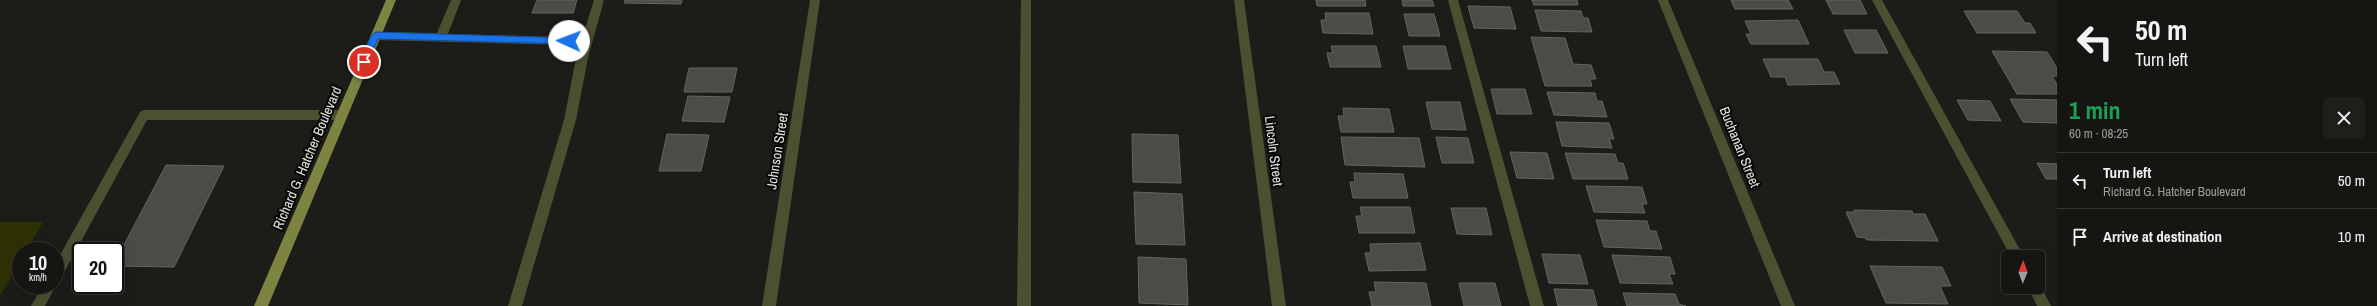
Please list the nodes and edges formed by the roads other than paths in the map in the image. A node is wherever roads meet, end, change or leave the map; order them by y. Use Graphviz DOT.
graph roads {
  1 [pos="391,0"];
  2 [pos="456,0"];
  3 [pos="599,0"];
  4 [pos="815,0"];
  5 [pos="1026,0"];
  6 [pos="1239,0"];
  7 [pos="1453,0"];
  8 [pos="1663,0"];
  9 [pos="1877,0"];
  10 [pos="376,36"];
  11 [pos="441,37"];
  12 [pos="569,41"];
  13 [pos="342,115"];
  14 [pos="2014,250"];
  15 [pos="64,260"];
  16 [pos="45,294"];
  17 [pos="2038,294"];
  18 [pos="38,306"];
  19 [pos="260,306"];
  20 [pos="515,306"];
  21 [pos="769,306"];
  22 [pos="1024,306"];
  23 [pos="1279,306"];
  24 [pos="1537,306"];
  25 [pos="1788,306"];
  26 [pos="2044,306"];
  1 -- 10 [label="main road, Richard G. Hatcher Boulevard"];
  2 -- 11 [label="street"];
  3 -- 20 [label="street"];
  4 -- 21 [label="street, Johnson Street"];
  5 -- 22 [label="street"];
  6 -- 23 [label="street, Lincoln Street"];
  7 -- 24 [label="street"];
  8 -- 25 [label="street, Buchanan Street"];
  9 -- 14 [label="street"];
  10 -- 11 [label="street"];
  10 -- 13 [label="main road, Richard G. Hatcher Boulevard"];
  11 -- 12 [label="street"];
  13 -- 15 [label="street"];
  13 -- 19 [label="main road, Richard G. Hatcher Boulevard"];
  16 -- 18 [label="street"];
  17 -- 26 [label="street"];
}
